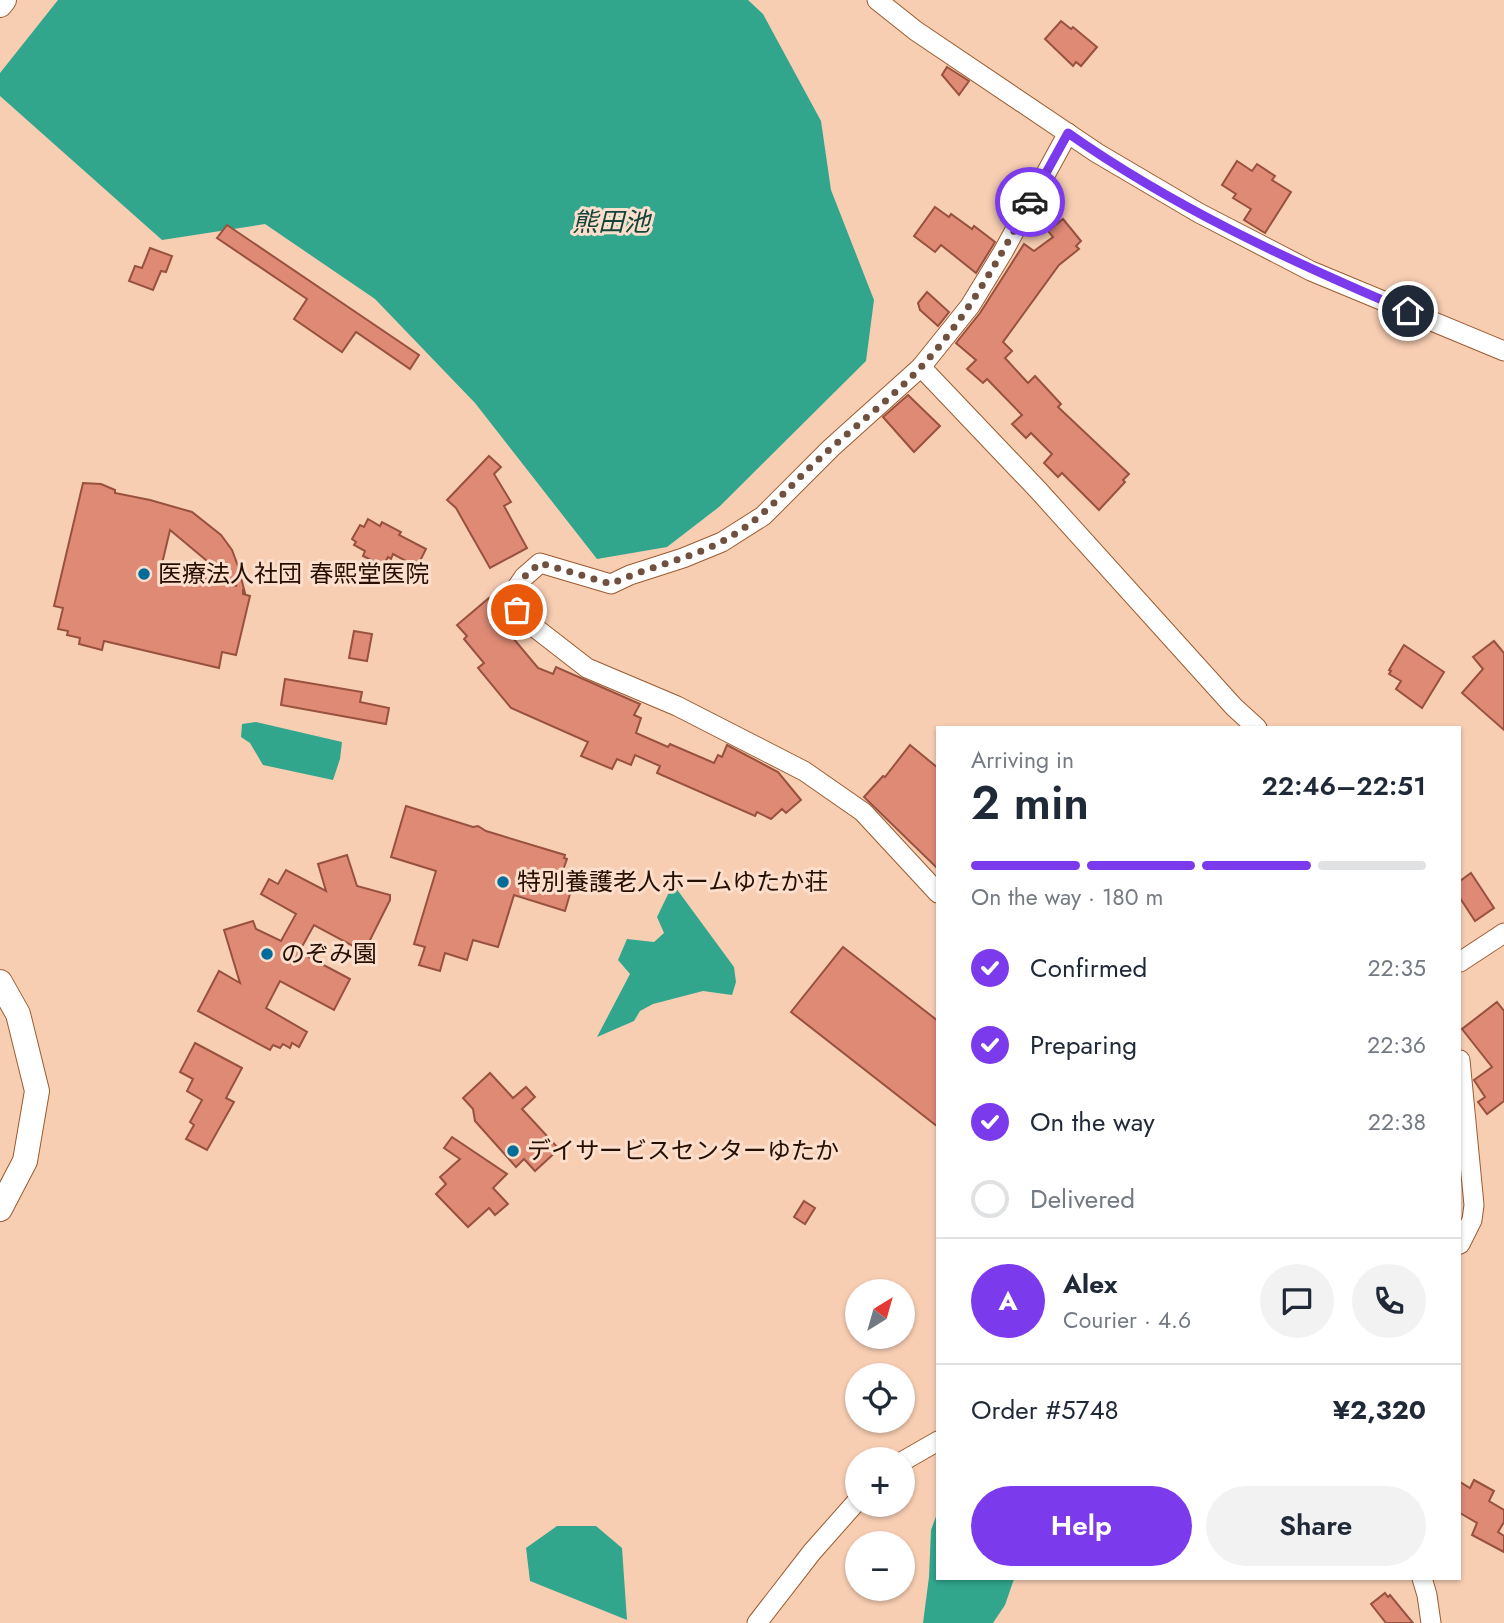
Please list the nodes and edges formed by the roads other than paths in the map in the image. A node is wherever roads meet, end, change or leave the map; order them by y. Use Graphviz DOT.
graph roads {
  1 [pos="4,0"];
  2 [pos="877,0"];
  3 [pos="0,5"];
  4 [pos="1068,133"];
  5 [pos="1504,351"];
  6 [pos="921,367"];
  7 [pos="1255,726"];
  8 [pos="936,891"];
  9 [pos="1504,933"];
  10 [pos="1461,961"];
  11 [pos="0,982"];
  12 [pos="1461,1070"];
  13 [pos="0,1209"];
  14 [pos="1461,1242"];
  15 [pos="936,1442"];
  16 [pos="915,1454"];
  17 [pos="845,1515"];
  18 [pos="1423,1580"];
  19 [pos="757,1623"];
  20 [pos="1431,1623"];
  1 -- 3 [label="street"];
  2 -- 4 [label="street"];
  4 -- 5 [label="street"];
  4 -- 6 [label="street"];
  6 -- 7 [label="street"];
  6 -- 8 [label="street"];
  9 -- 10 [label="street"];
  11 -- 13 [label="street"];
  12 -- 14 [label="street"];
  15 -- 16 [label="street"];
  17 -- 19 [label="street"];
  18 -- 20 [label="street"];
}
